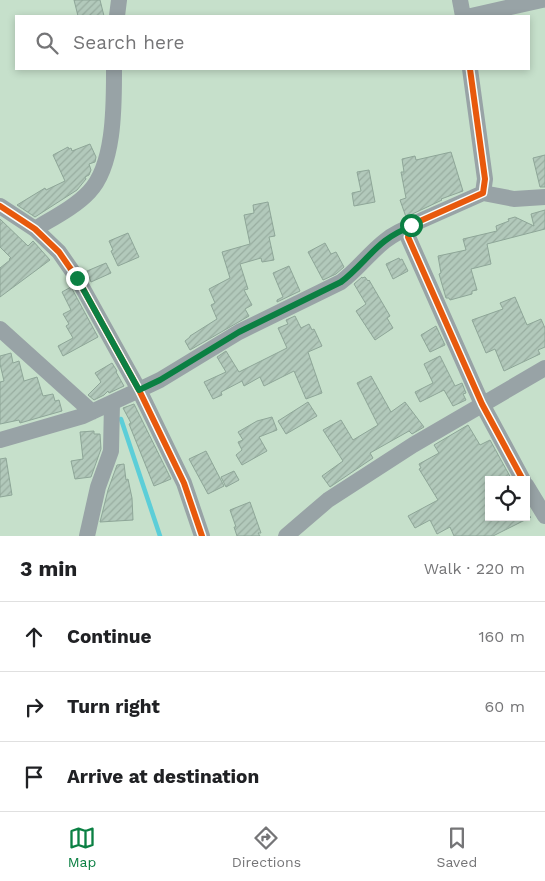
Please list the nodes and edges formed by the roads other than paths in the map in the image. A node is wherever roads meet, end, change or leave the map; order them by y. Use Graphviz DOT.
graph roads {
  1 [pos="119,0"];
  2 [pos="460,0"];
  3 [pos="542,0"];
  4 [pos="117,15"];
  5 [pos="463,15"];
  6 [pos="475,15"];
  7 [pos="114,70"];
  8 [pos="470,70"];
  9 [pos="483,193"];
  10 [pos="545,197"];
  11 [pos="0,206"];
  12 [pos="411,227"];
  13 [pos="35,229"];
  14 [pos="0,329"];
  15 [pos="545,368"];
  16 [pos="139,390"];
  17 [pos="112,402"];
  18 [pos="482,404"];
  19 [pos="92,412"];
  20 [pos="0,440"];
  21 [pos="521,476"];
  22 [pos="530,492"];
  23 [pos="545,516"];
  24 [pos="87,536"];
  25 [pos="202,536"];
  26 [pos="286,536"];
  1 -- 4 [label="street"];
  2 -- 5 [label="street"];
  3 -- 6 [label="street"];
  7 -- 13 [label="street"];
  8 -- 9 [label="street"];
  9 -- 10 [label="street"];
  9 -- 12 [label="street"];
  11 -- 13 [label="street"];
  12 -- 16 [label="street"];
  12 -- 18 [label="street"];
  13 -- 16 [label="street"];
  14 -- 19 [label="street"];
  15 -- 18 [label="street"];
  16 -- 17 [label="street"];
  16 -- 25 [label="street"];
  17 -- 19 [label="street"];
  17 -- 24 [label="street"];
  18 -- 21 [label="street"];
  18 -- 26 [label="street"];
  19 -- 20 [label="street"];
  22 -- 23 [label="street"];
}
